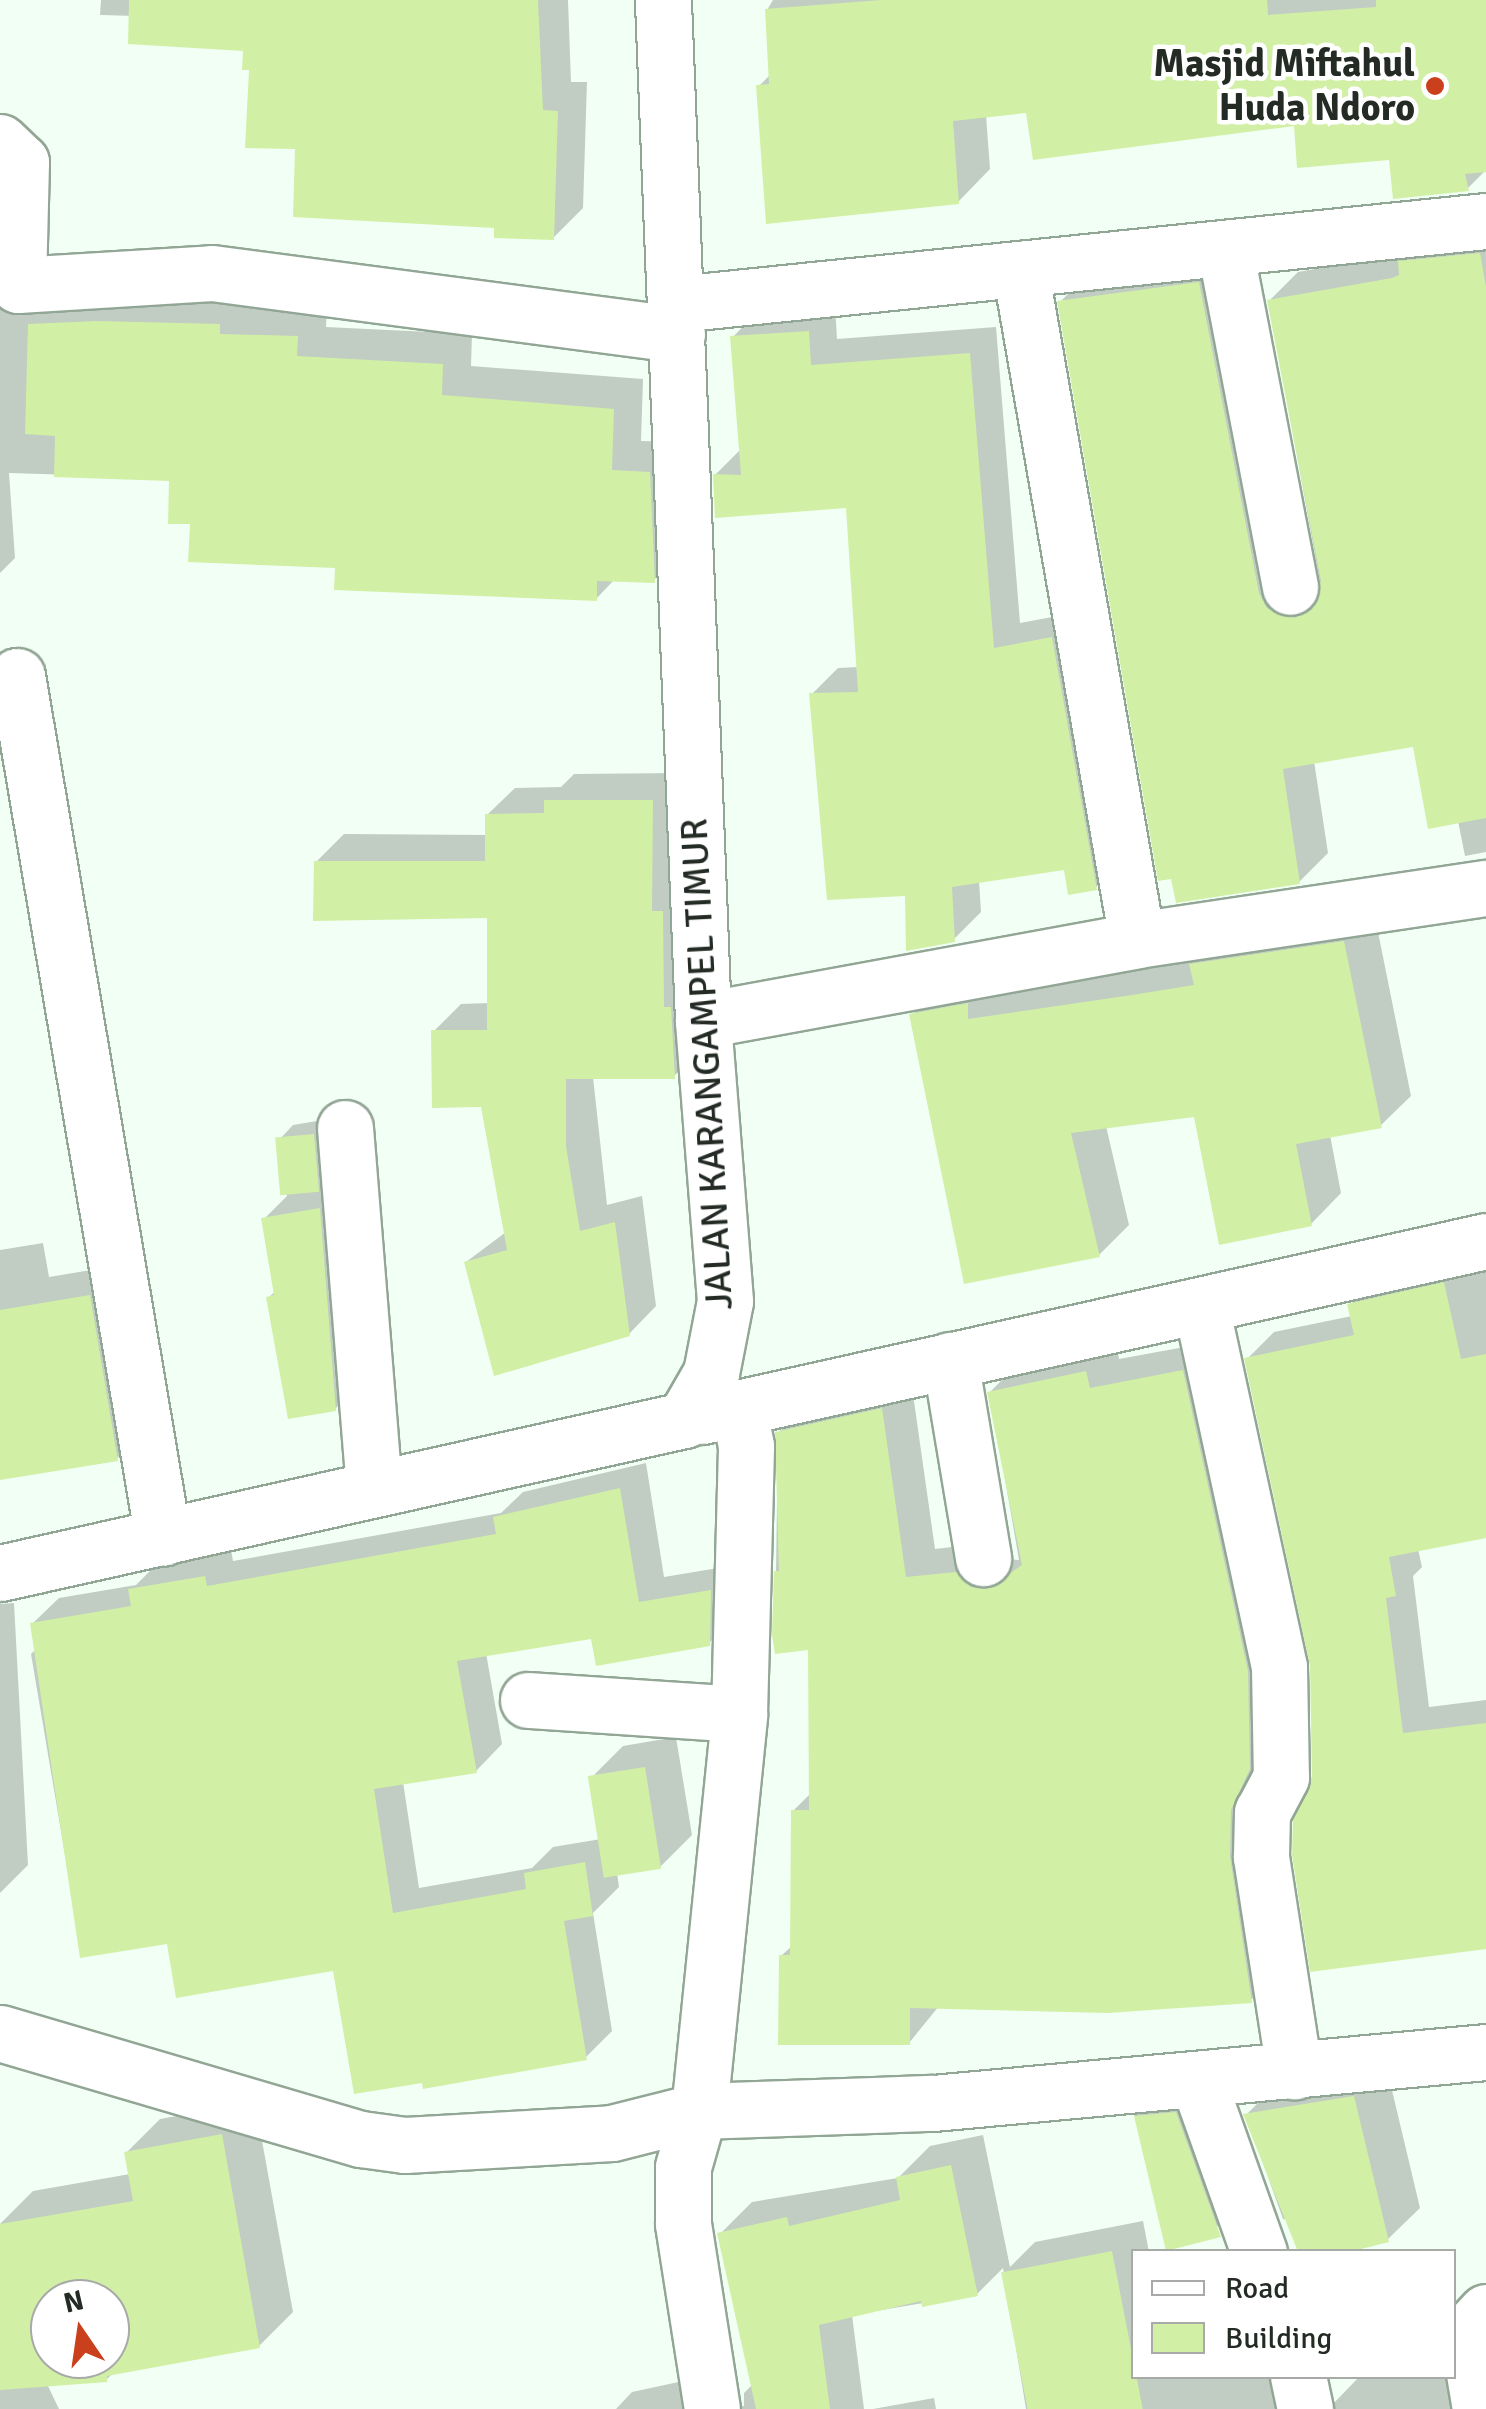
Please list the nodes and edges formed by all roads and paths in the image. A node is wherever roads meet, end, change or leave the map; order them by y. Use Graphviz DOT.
graph roads {
  1 [pos="663,0"];
  2 [pos="0,142"];
  3 [pos="1486,220"];
  4 [pos="1225,249"];
  5 [pos="1020,269"];
  6 [pos="9,286"];
  7 [pos="677,319"];
  8 [pos="1290,587"];
  9 [pos="18,676"];
  10 [pos="1486,888"];
  11 [pos="1137,940"];
  12 [pos="702,1020"];
  13 [pos="345,1128"];
  14 [pos="1486,1241"];
  15 [pos="1202,1306"];
  16 [pos="950,1360"];
  17 [pos="739,1409"];
  18 [pos="684,1420"];
  19 [pos="374,1488"];
  20 [pos="162,1538"];
  21 [pos="983,1558"];
  22 [pos="0,1573"];
  23 [pos="528,1700"];
  24 [pos="739,1714"];
  25 [pos="0,2034"];
  26 [pos="1486,2052"];
  27 [pos="1294,2070"];
  28 [pos="1198,2081"];
  29 [pos="698,2112"];
  30 [pos="1258,2249"];
  31 [pos="1486,2312"];
  32 [pos="1299,2379"];
  33 [pos="712,2409"];
  34 [pos="1305,2409"];
  35 [pos="1480,2409"];
  1 -- 7 [label="street, JALAN KARANGAMPEL TIMUR"];
  2 -- 6 [label="street"];
  3 -- 4 [label="street"];
  4 -- 5 [label="street"];
  4 -- 8 [label="street"];
  5 -- 7 [label="street"];
  5 -- 11 [label="street"];
  6 -- 7 [label="street"];
  7 -- 12 [label="street, JALAN KARANGAMPEL TIMUR"];
  9 -- 20 [label="street"];
  10 -- 11 [label="street"];
  11 -- 12 [label="street"];
  12 -- 18 [label="street, JALAN KARANGAMPEL TIMUR"];
  13 -- 19 [label="street"];
  14 -- 15 [label="street"];
  15 -- 16 [label="street"];
  15 -- 27 [label="street"];
  16 -- 17 [label="street"];
  16 -- 21 [label="street"];
  17 -- 18 [label="street"];
  17 -- 24 [label="street"];
  18 -- 19 [label="street"];
  19 -- 20 [label="street"];
  20 -- 22 [label="street"];
  23 -- 24 [label="street"];
  24 -- 29 [label="street"];
  25 -- 29 [label="street"];
  26 -- 27 [label="street"];
  27 -- 28 [label="street"];
  28 -- 29 [label="street"];
  28 -- 30 [label="street"];
  29 -- 33 [label="street"];
  31 -- 35 [label="street"];
  32 -- 34 [label="street"];
}
